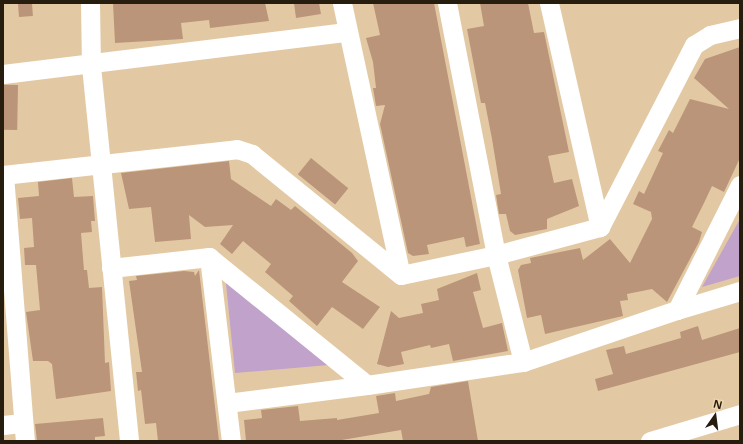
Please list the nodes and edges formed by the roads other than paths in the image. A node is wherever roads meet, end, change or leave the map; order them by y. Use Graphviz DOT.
graph roads {
  1 [pos="90,3"];
  2 [pos="342,3"];
  3 [pos="447,3"];
  4 [pos="549,3"];
  5 [pos="740,28"];
  6 [pos="346,32"];
  7 [pos="91,66"];
  8 [pos="3,74"];
  9 [pos="102,166"];
  10 [pos="3,175"];
  11 [pos="740,185"];
  12 [pos="600,227"];
  13 [pos="496,255"];
  14 [pos="209,257"];
  15 [pos="110,268"];
  16 [pos="401,275"];
  17 [pos="740,290"];
  18 [pos="677,310"];
  19 [pos="523,362"];
  20 [pos="367,385"];
  21 [pos="227,403"];
  22 [pos="740,414"];
  23 [pos="3,425"];
  24 [pos="24,432"];
  25 [pos="129,441"];
  26 [pos="232,441"];
  27 [pos="650,441"];
  1 -- 7 [label="street"];
  2 -- 6 [label="street"];
  3 -- 13 [label="street"];
  4 -- 12 [label="street"];
  5 -- 12 [label="street"];
  6 -- 7 [label="street"];
  6 -- 16 [label="street"];
  7 -- 8 [label="street"];
  7 -- 9 [label="street"];
  9 -- 10 [label="street"];
  9 -- 15 [label="street"];
  9 -- 16 [label="street"];
  10 -- 24 [label="street"];
  11 -- 18 [label="street"];
  12 -- 13 [label="street"];
  13 -- 16 [label="street"];
  13 -- 19 [label="street"];
  14 -- 15 [label="street"];
  14 -- 20 [label="street"];
  14 -- 21 [label="street"];
  15 -- 25 [label="street"];
  17 -- 18 [label="street"];
  18 -- 19 [label="street"];
  19 -- 20 [label="street"];
  20 -- 21 [label="street"];
  21 -- 26 [label="street"];
  22 -- 27 [label="street"];
  23 -- 24 [label="street"];
}
